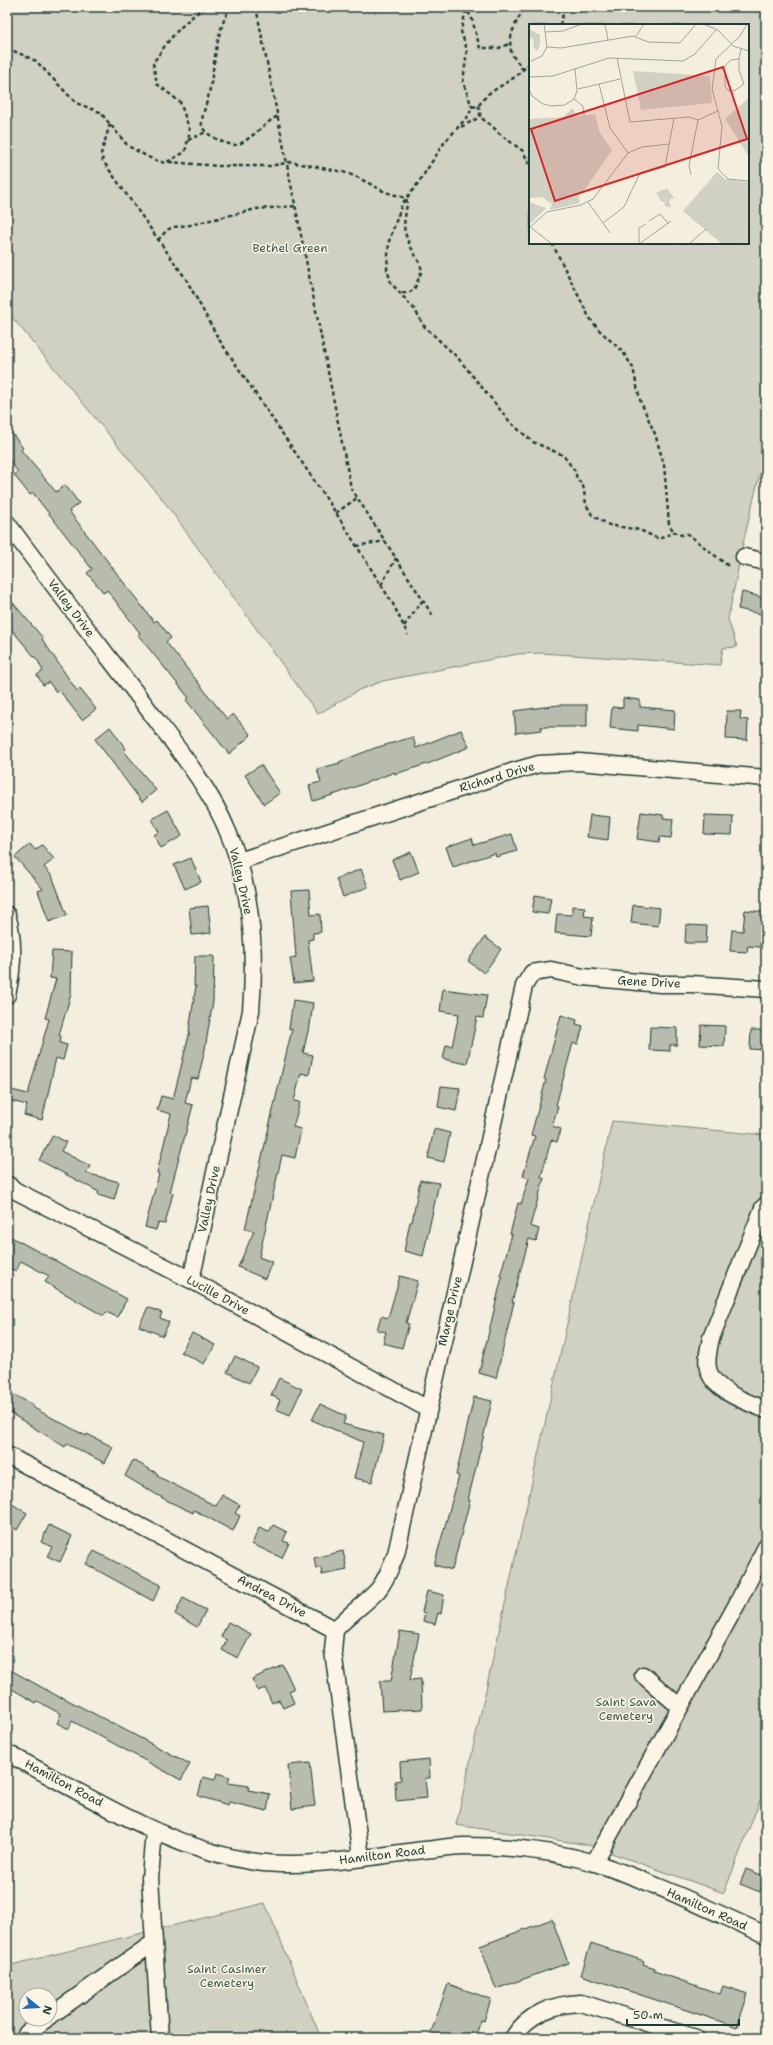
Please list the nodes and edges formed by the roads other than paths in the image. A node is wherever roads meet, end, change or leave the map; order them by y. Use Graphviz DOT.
graph roads {
  1 [pos="7,523"];
  2 [pos="744,557"];
  3 [pos="766,562"];
  4 [pos="766,778"];
  5 [pos="239,861"];
  6 [pos="7,915"];
  7 [pos="532,972"];
  8 [pos="766,989"];
  9 [pos="7,995"];
  10 [pos="7,1184"];
  11 [pos="766,1205"];
  12 [pos="191,1280"];
  13 [pos="428,1409"];
  14 [pos="766,1410"];
  15 [pos="7,1455"];
  16 [pos="766,1547"];
  17 [pos="335,1630"];
  18 [pos="643,1675"];
  19 [pos="680,1707"];
  20 [pos="7,1753"];
  21 [pos="154,1831"];
  22 [pos="361,1857"];
  23 [pos="594,1863"];
  24 [pos="766,1935"];
  25 [pos="153,1943"];
  26 [pos="58,2010"];
  27 [pos="35,2027"];
  28 [pos="24,2038"];
  29 [pos="160,2038"];
  30 [pos="513,2038"];
  31 [pos="696,2038"];
  1 -- 5 [label="street, Valley Drive"];
  2 -- 3 [label="street"];
  4 -- 5 [label="street, Richard Drive"];
  5 -- 12 [label="street, Valley Drive"];
  6 -- 9 [label="street"];
  7 -- 8 [label="street, Gene Drive"];
  7 -- 13 [label="street, Marge Drive"];
  10 -- 12 [label="street, Lucille Drive"];
  11 -- 14 [label="street"];
  12 -- 13 [label="street, Lucille Drive"];
  13 -- 17 [label="street, Marge Drive"];
  15 -- 17 [label="street, Andrea Drive"];
  16 -- 19 [label="street"];
  17 -- 22 [label="street"];
  18 -- 19 [label="street"];
  19 -- 23 [label="street"];
  20 -- 21 [label="street, Hamilton Road"];
  21 -- 22 [label="street, Hamilton Road"];
  21 -- 25 [label="street"];
  22 -- 23 [label="street, Hamilton Road"];
  23 -- 24 [label="street, Hamilton Road"];
  25 -- 26 [label="street"];
  25 -- 29 [label="street"];
  27 -- 28 [label="street"];
  30 -- 31 [label="street"];
}
